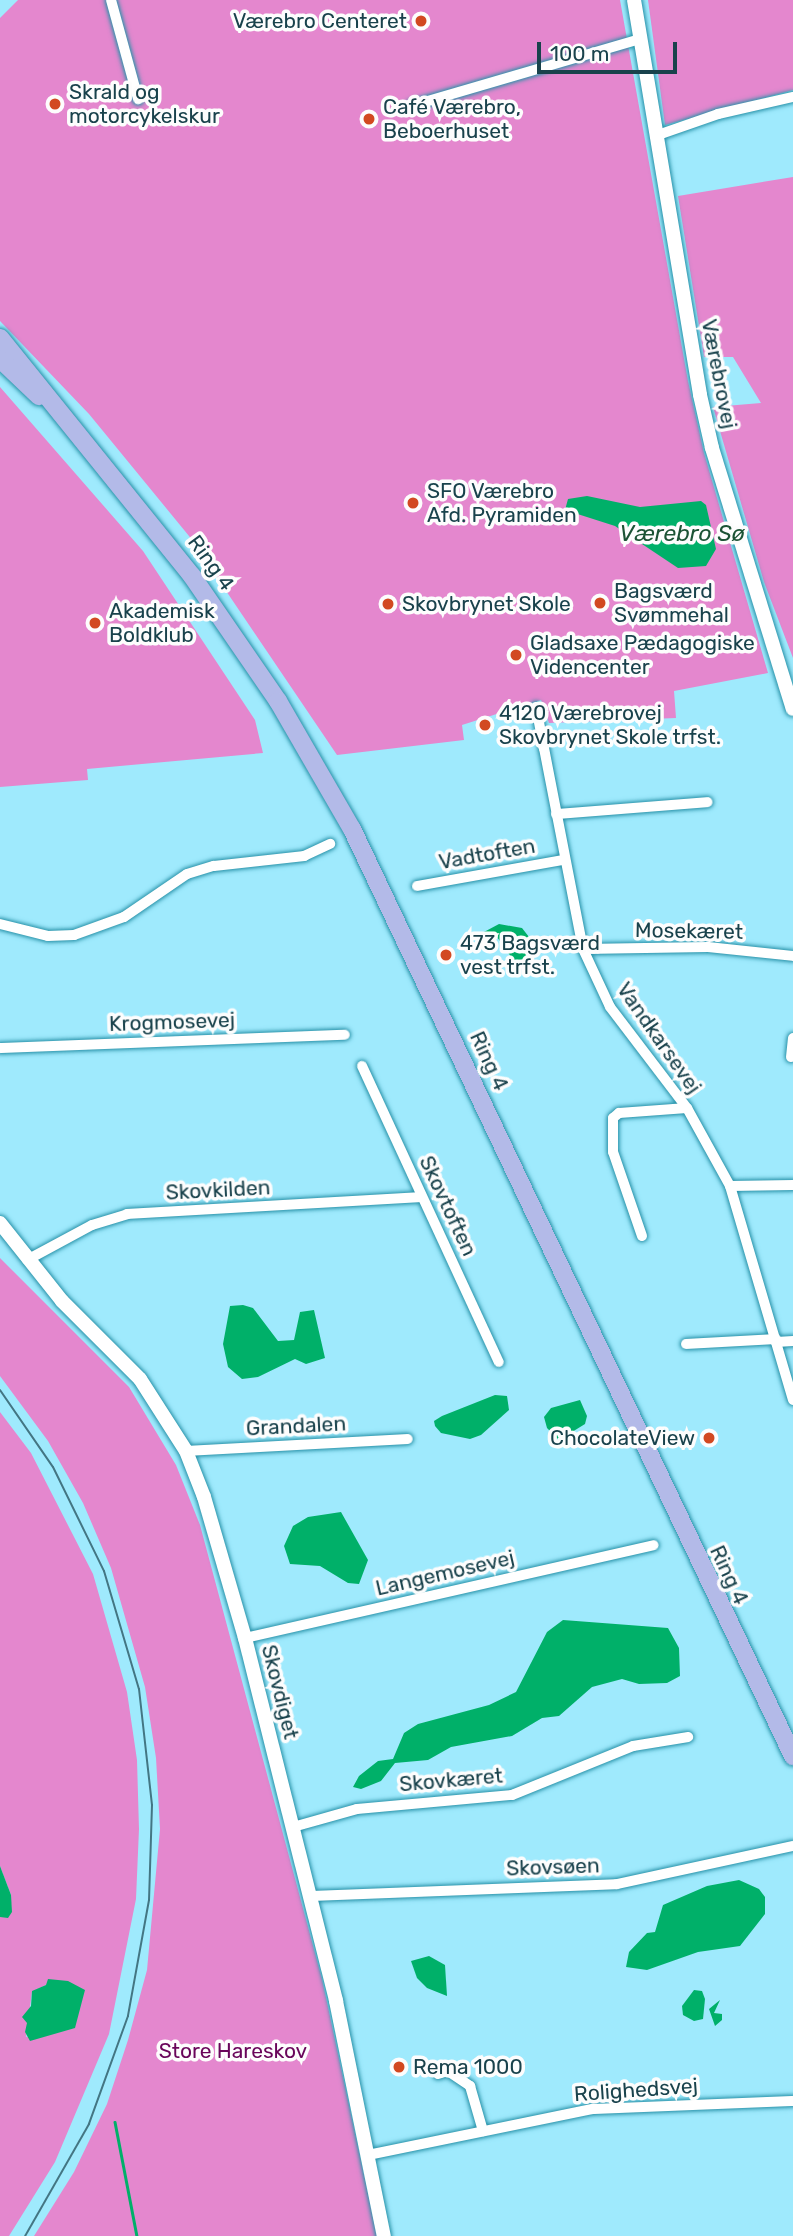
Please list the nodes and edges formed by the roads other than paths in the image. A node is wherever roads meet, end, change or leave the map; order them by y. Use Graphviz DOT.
graph roads {
  1 [pos="111,0"];
  2 [pos="634,0"];
  3 [pos="640,39"];
  4 [pos="793,97"];
  5 [pos="138,99"];
  6 [pos="411,106"];
  7 [pos="655,136"];
  8 [pos="0,338"];
  9 [pos="0,359"];
  10 [pos="73,427"];
  11 [pos="536,708"];
  12 [pos="793,709"];
  13 [pos="708,802"];
  14 [pos="556,814"];
  15 [pos="330,844"];
  16 [pos="563,860"];
  17 [pos="417,886"];
  18 [pos="0,923"];
  19 [pos="583,950"];
  20 [pos="793,956"];
  21 [pos="345,1035"];
  22 [pos="793,1038"];
  23 [pos="0,1048"];
  24 [pos="791,1057"];
  25 [pos="362,1066"];
  26 [pos="687,1108"];
  27 [pos="793,1185"];
  28 [pos="730,1186"];
  29 [pos="422,1197"];
  30 [pos="0,1223"];
  31 [pos="642,1236"];
  32 [pos="26,1260"];
  33 [pos="776,1340"];
  34 [pos="793,1341"];
  35 [pos="686,1344"];
  36 [pos="499,1362"];
  37 [pos="793,1400"];
  38 [pos="408,1439"];
  39 [pos="186,1451"];
  40 [pos="654,1545"];
  41 [pos="245,1638"];
  42 [pos="688,1737"];
  43 [pos="793,1756"];
  44 [pos="293,1827"];
  45 [pos="793,1846"];
  46 [pos="310,1896"];
  47 [pos="438,2074"];
  48 [pos="793,2101"];
  49 [pos="483,2131"];
  50 [pos="368,2155"];
  51 [pos="384,2236"];
  1 -- 5 [label="street"];
  2 -- 3 [label="street, Værebrovej"];
  3 -- 6 [label="street"];
  3 -- 7 [label="street, Værebrovej"];
  4 -- 7 [label="street"];
  7 -- 12 [label="street, Værebrovej"];
  8 -- 10 [label="main road, Ring 4"];
  9 -- 10 [label="main road, Ring 4"];
  10 -- 43 [label="main road, Ring 4"];
  11 -- 14 [label="street, Vandkarsevej"];
  13 -- 14 [label="street"];
  14 -- 16 [label="street, Vandkarsevej"];
  15 -- 18 [label="street"];
  16 -- 17 [label="street, Vadtoften"];
  16 -- 19 [label="street, Vandkarsevej"];
  19 -- 20 [label="street, Mosekæret"];
  19 -- 26 [label="street, Vandkarsevej"];
  21 -- 23 [label="street, Krogmosevej"];
  22 -- 24 [label="street"];
  25 -- 29 [label="street, Skovtoften"];
  26 -- 28 [label="street, Vandkarsevej"];
  26 -- 31 [label="street"];
  27 -- 28 [label="street"];
  28 -- 33 [label="street, Vandkarsevej"];
  29 -- 32 [label="street, Skovkilden"];
  29 -- 36 [label="street, Skovtoften"];
  30 -- 32 [label="street, Skovdiget"];
  32 -- 39 [label="street, Skovdiget"];
  33 -- 34 [label="street"];
  33 -- 35 [label="street"];
  33 -- 37 [label="street, Vandkarsevej"];
  38 -- 39 [label="street, Grandalen"];
  39 -- 41 [label="street, Skovdiget"];
  40 -- 41 [label="street, Langemosevej"];
  41 -- 44 [label="street, Skovdiget"];
  42 -- 44 [label="street, Skovkæret"];
  44 -- 46 [label="street, Skovdiget"];
  45 -- 46 [label="street, Skovsøen"];
  46 -- 50 [label="street, Skovdiget"];
  47 -- 49 [label="street"];
  48 -- 49 [label="street, Rolighedsvej"];
  49 -- 50 [label="street, Rolighedsvej"];
  50 -- 51 [label="street, Skovdiget"];
}
